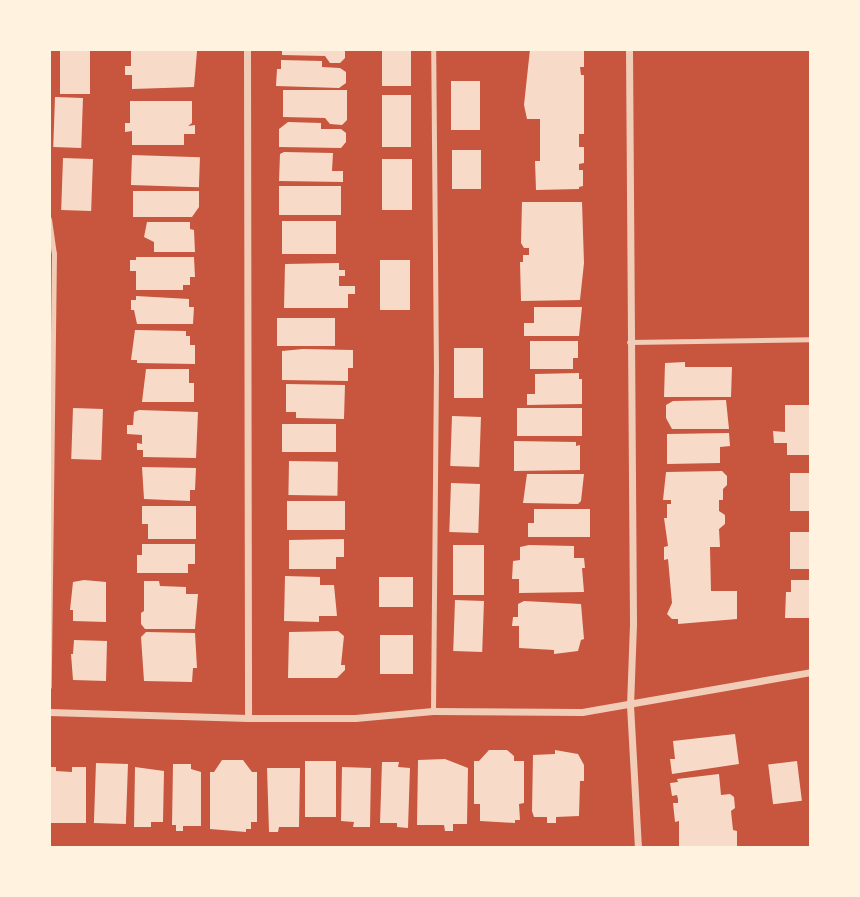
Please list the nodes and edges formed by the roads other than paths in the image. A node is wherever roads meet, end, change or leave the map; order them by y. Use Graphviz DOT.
graph roads {
  1 [pos="247,49"];
  2 [pos="433,49"];
  3 [pos="629,49"];
  4 [pos="49,219"];
  5 [pos="811,339"];
  6 [pos="629,342"];
  7 [pos="811,673"];
  8 [pos="49,687"];
  9 [pos="630,705"];
  10 [pos="433,711"];
  11 [pos="49,712"];
  12 [pos="248,718"];
  13 [pos="638,848"];
  1 -- 12 [label="street"];
  2 -- 10 [label="lane"];
  3 -- 6 [label="street"];
  4 -- 8 [label="lane"];
  5 -- 6 [label="lane"];
  6 -- 9 [label="street"];
  7 -- 9 [label="street"];
  9 -- 10 [label="street"];
  9 -- 13 [label="street"];
  10 -- 12 [label="street"];
  11 -- 12 [label="street"];
}
